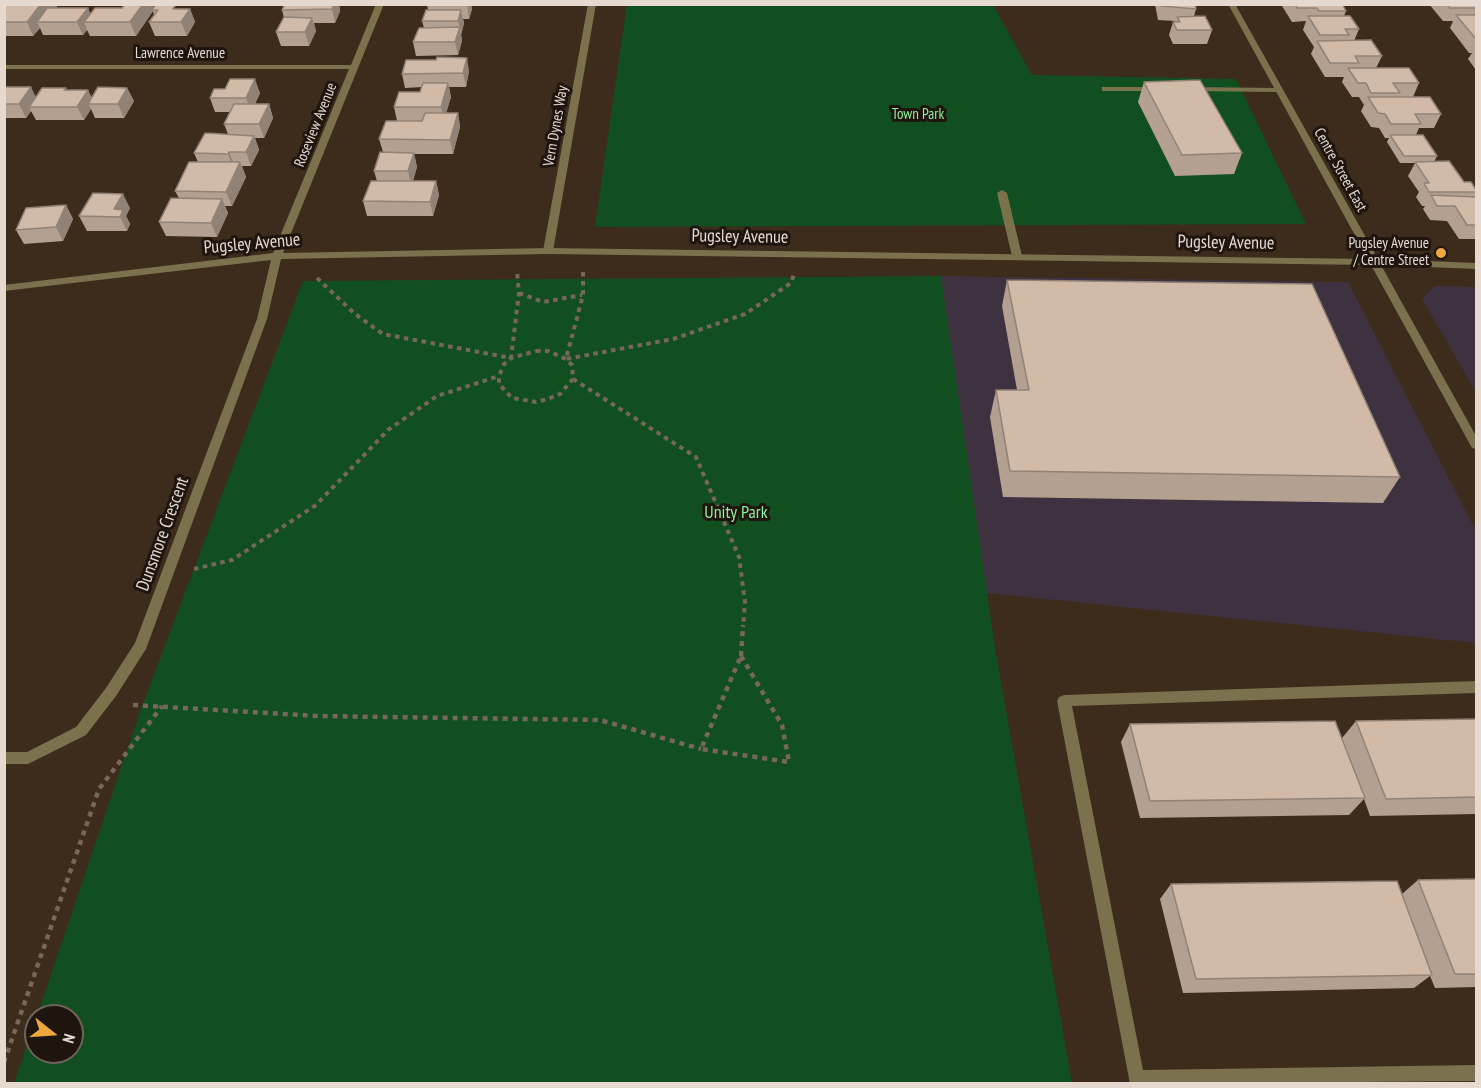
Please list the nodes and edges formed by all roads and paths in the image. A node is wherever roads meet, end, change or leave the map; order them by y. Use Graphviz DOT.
graph roads {
  1 [pos="380,4"];
  2 [pos="592,4"];
  3 [pos="1231,4"];
  4 [pos="4,67"];
  5 [pos="355,67"];
  6 [pos="1105,89"];
  7 [pos="1164,89"];
  8 [pos="1176,89"];
  9 [pos="1278,90"];
  10 [pos="1002,193"];
  11 [pos="548,251"];
  12 [pos="584,251"];
  13 [pos="516,252"];
  14 [pos="802,254"];
  15 [pos="277,256"];
  16 [pos="1017,256"];
  17 [pos="1374,261"];
  18 [pos="1476,266"];
  19 [pos="315,276"];
  20 [pos="4,288"];
  21 [pos="519,293"];
  22 [pos="582,295"];
  23 [pos="511,358"];
  24 [pos="567,359"];
  25 [pos="499,376"];
  26 [pos="573,379"];
  27 [pos="1476,445"];
  28 [pos="167,576"];
  29 [pos="741,656"];
  30 [pos="1476,687"];
  31 [pos="102,704"];
  32 [pos="162,706"];
  33 [pos="701,749"];
  34 [pos="4,758"];
  35 [pos="4,1062"];
  36 [pos="1476,1073"];
  1 -- 5 [label="street, Roseview Avenue"];
  2 -- 11 [label="street, Vern Dynes Way"];
  3 -- 9 [label="street, Centre Street East"];
  4 -- 5 [label="street, Lawrence Avenue"];
  5 -- 15 [label="street, Roseview Avenue"];
  6 -- 7 [label="street"];
  8 -- 9 [label="street"];
  9 -- 17 [label="street, Centre Street East"];
  10 -- 16 [label="street"];
  11 -- 12 [label="street, Pugsley Avenue"];
  11 -- 13 [label="street, Pugsley Avenue"];
  12 -- 14 [label="street, Pugsley Avenue"];
  12 -- 22 [label="path"];
  13 -- 15 [label="street, Pugsley Avenue"];
  13 -- 21 [label="path"];
  14 -- 16 [label="street, Pugsley Avenue"];
  14 -- 24 [label="path"];
  15 -- 20 [label="street, Pugsley Avenue"];
  15 -- 28 [label="street, Dunsmore Crescent"];
  16 -- 17 [label="street, Pugsley Avenue"];
  17 -- 18 [label="street, Pugsley Avenue"];
  17 -- 27 [label="street, Centre Street East"];
  19 -- 23 [label="path"];
  21 -- 22 [label="path"];
  21 -- 23 [label="path"];
  22 -- 24 [label="path"];
  23 -- 24 [label="path"];
  23 -- 25 [label="path"];
  24 -- 26 [label="path"];
  25 -- 26 [label="path"];
  25 -- 28 [label="path"];
  26 -- 29 [label="path"];
  28 -- 31 [label="street, Dunsmore Crescent"];
  29 -- 33 [label="path"];
  29 -- 33 [label="path"];
  30 -- 36 [label="street"];
  31 -- 32 [label="path"];
  31 -- 34 [label="street, Dunsmore Crescent"];
  32 -- 33 [label="path"];
  32 -- 35 [label="path"];
}
